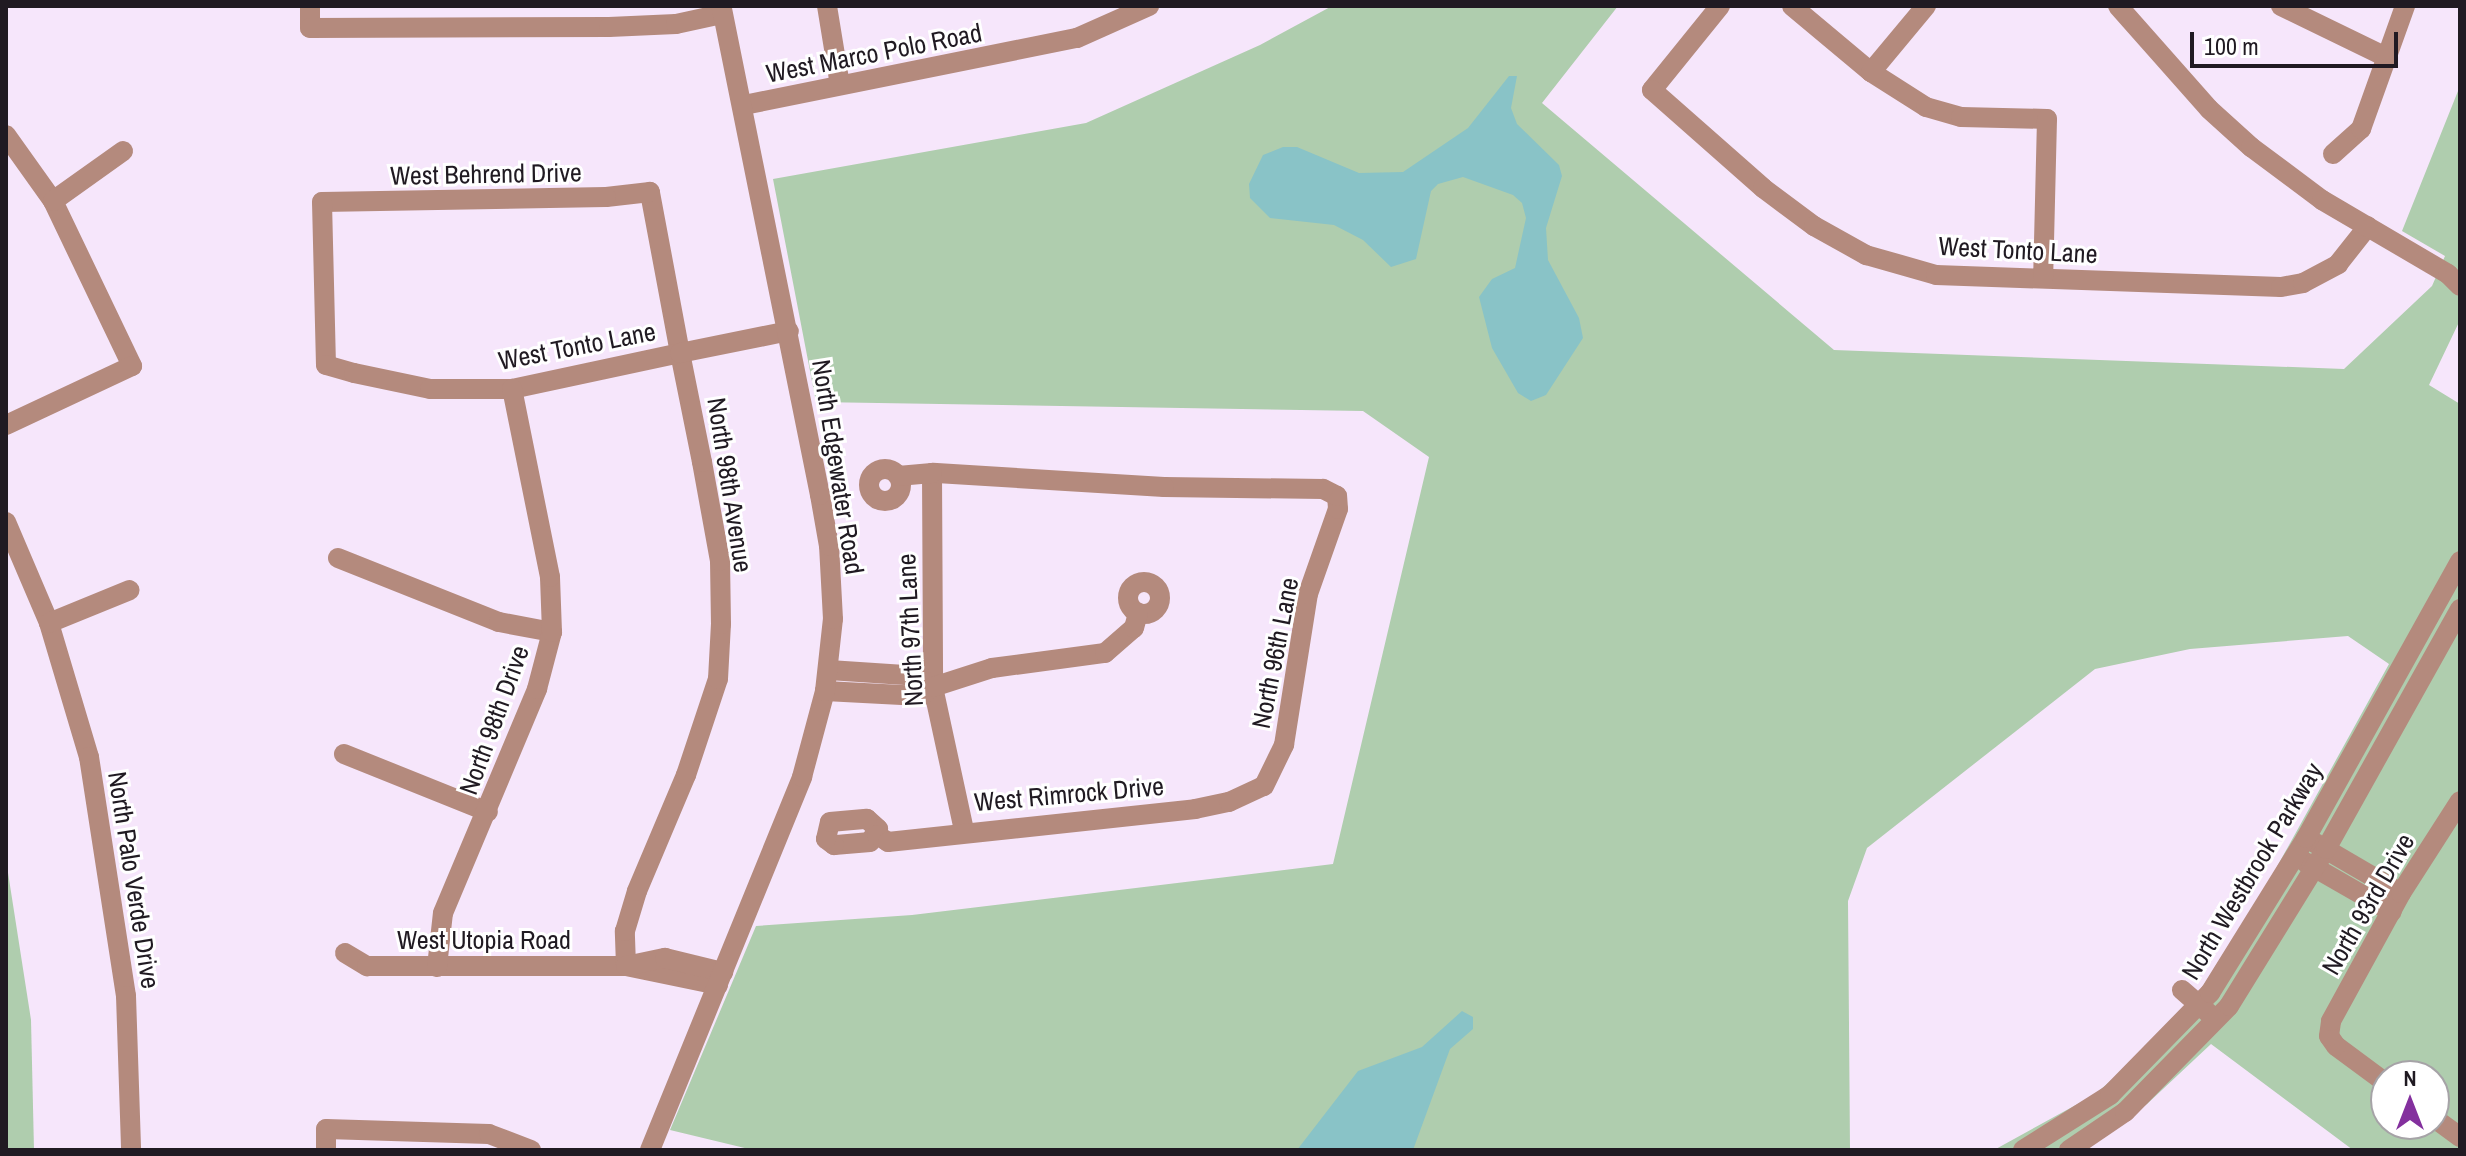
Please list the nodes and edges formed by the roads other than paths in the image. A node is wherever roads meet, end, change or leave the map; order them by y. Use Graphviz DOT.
graph roads {
  1 [pos="310,6"];
  2 [pos="827,6"];
  3 [pos="1149,6"];
  4 [pos="1720,6"];
  5 [pos="1792,6"];
  6 [pos="1926,6"];
  7 [pos="2118,6"];
  8 [pos="2281,6"];
  9 [pos="2405,6"];
  10 [pos="721,10"];
  11 [pos="609,16"];
  12 [pos="2388,58"];
  13 [pos="1871,72"];
  14 [pos="840,85"];
  15 [pos="744,105"];
  16 [pos="6,135"];
  17 [pos="123,151"];
  18 [pos="2333,154"];
  19 [pos="650,192"];
  20 [pos="53,201"];
  21 [pos="2368,226"];
  22 [pos="2043,278"];
  23 [pos="2456,279"];
  24 [pos="789,331"];
  25 [pos="680,353"];
  26 [pos="326,365"];
  27 [pos="512,389"];
  28 [pos="6,425"];
  29 [pos="932,473"];
  30 [pos="898,476"];
  31 [pos="6,522"];
  32 [pos="338,558"];
  33 [pos="2460,561"];
  34 [pos="130,590"];
  35 [pos="2460,609"];
  36 [pos="1138,613"];
  37 [pos="49,623"];
  38 [pos="552,632"];
  39 [pos="829,670"];
  40 [pos="933,687"];
  41 [pos="825,691"];
  42 [pos="344,754"];
  43 [pos="1264,786"];
  44 [pos="2460,801"];
  45 [pos="488,812"];
  46 [pos="964,830"];
  47 [pos="877,835"];
  48 [pos="2306,838"];
  49 [pos="2326,849"];
  50 [pos="2295,856"];
  51 [pos="2315,868"];
  52 [pos="2401,893"];
  53 [pos="2392,912"];
  54 [pos="345,953"];
  55 [pos="626,966"];
  56 [pos="437,967"];
  57 [pos="720,979"];
  58 [pos="2182,990"];
  59 [pos="2200,1006"];
  60 [pos="2217,1021"];
  61 [pos="2370,1070"];
  62 [pos="326,1140"];
  63 [pos="2035,1147"];
  64 [pos="131,1150"];
  65 [pos="531,1150"];
  66 [pos="650,1150"];
  67 [pos="2069,1150"];
  1 -- 11 [label="street"];
  2 -- 14 [label="street"];
  3 -- 14 [label="street, West Marco Polo Road"];
  4 -- 22 [label="street, West Tonto Lane"];
  5 -- 13 [label="street"];
  6 -- 13 [label="street"];
  7 -- 21 [label="street"];
  8 -- 12 [label="street"];
  9 -- 12 [label="street"];
  10 -- 11 [label="street"];
  10 -- 15 [label="street, North Edgewater Road"];
  12 -- 18 [label="street"];
  13 -- 22 [label="street"];
  14 -- 15 [label="street, West Marco Polo Road"];
  15 -- 24 [label="street, North Edgewater Road"];
  16 -- 20 [label="street"];
  17 -- 20 [label="street"];
  19 -- 25 [label="street, North 98th Avenue"];
  19 -- 26 [label="street, West Behrend Drive"];
  20 -- 28 [label="street"];
  21 -- 22 [label="street, West Tonto Lane"];
  21 -- 23 [label="street"];
  24 -- 25 [label="street, West Tonto Lane"];
  24 -- 39 [label="street, North Edgewater Road"];
  25 -- 27 [label="street, West Tonto Lane"];
  25 -- 55 [label="street, North 98th Avenue"];
  26 -- 27 [label="street, West Tonto Lane"];
  27 -- 38 [label="street, North 98th Drive"];
  29 -- 30 [label="street"];
  29 -- 40 [label="street, North 97th Lane"];
  29 -- 43 [label="street, North 96th Lane"];
  31 -- 37 [label="street, North Palo Verde Drive"];
  32 -- 38 [label="street"];
  33 -- 48 [label="street, North Westbrook Parkway"];
  34 -- 37 [label="street"];
  35 -- 49 [label="street, North Westbrook Parkway"];
  36 -- 40 [label="street"];
  37 -- 64 [label="street, North Palo Verde Drive"];
  38 -- 45 [label="street, North 98th Drive"];
  39 -- 40 [label="street"];
  39 -- 41 [label="street, North Edgewater Road"];
  40 -- 41 [label="street"];
  40 -- 46 [label="street, North 97th Lane"];
  41 -- 57 [label="street, North Edgewater Road"];
  42 -- 45 [label="street"];
  43 -- 46 [label="street, West Rimrock Drive"];
  44 -- 52 [label="street, North 93rd Drive"];
  45 -- 56 [label="street, North 98th Drive"];
  46 -- 47 [label="street, West Rimrock Drive"];
  48 -- 49 [label="street"];
  48 -- 50 [label="street, North Westbrook Parkway"];
  49 -- 51 [label="street, North Westbrook Parkway"];
  49 -- 52 [label="street"];
  50 -- 51 [label="street"];
  50 -- 59 [label="street, North Westbrook Parkway"];
  51 -- 53 [label="street"];
  51 -- 60 [label="street, North Westbrook Parkway"];
  52 -- 53 [label="street, North 93rd Drive"];
  53 -- 61 [label="street, North 93rd Drive"];
  54 -- 56 [label="street, West Utopia Road"];
  55 -- 56 [label="street, West Utopia Road"];
  55 -- 57 [label="street, West Utopia Road"];
  57 -- 66 [label="street, North Edgewater Road"];
  58 -- 59 [label="street"];
  59 -- 60 [label="street"];
  59 -- 63 [label="street, North Westbrook Parkway"];
  60 -- 67 [label="street, North Westbrook Parkway"];
  62 -- 65 [label="street"];
}
